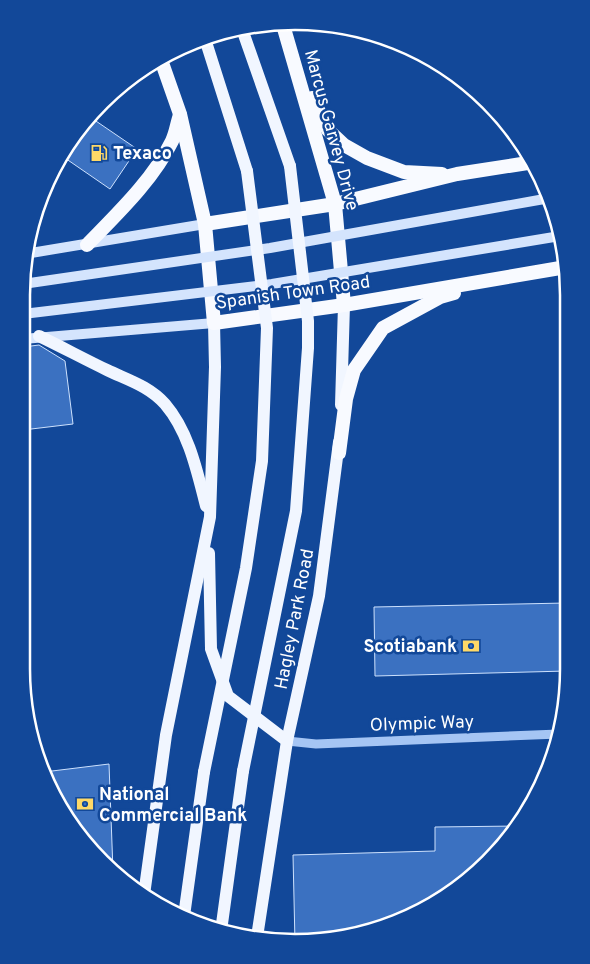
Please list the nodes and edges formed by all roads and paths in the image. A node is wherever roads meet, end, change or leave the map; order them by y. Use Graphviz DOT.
graph roads {
  1 [pos="285,31"];
  2 [pos="244,35"];
  3 [pos="207,45"];
  4 [pos="163,66"];
  5 [pos="297,66"];
  6 [pos="180,114"];
  7 [pos="525,163"];
  8 [pos="457,174"];
  9 [pos="542,199"];
  10 [pos="335,204"];
  11 [pos="205,224"];
  12 [pos="554,237"];
  13 [pos="87,245"];
  14 [pos="33,253"];
  15 [pos="558,268"];
  16 [pos="518,275"];
  17 [pos="31,283"];
  18 [pos="344,305"];
  19 [pos="30,313"];
  20 [pos="214,323"];
  21 [pos="39,336"];
  22 [pos="30,338"];
  23 [pos="339,453"];
  24 [pos="210,517"];
  25 [pos="552,734"];
  26 [pos="287,741"];
  27 [pos="145,887"];
  28 [pos="185,910"];
  29 [pos="222,924"];
  30 [pos="258,932"];
  1 -- 5 [label="highway, Marcus Garvey Drive"];
  2 -- 29 [label="main road, Hagley Park Road, bridge"];
  3 -- 28 [label="main road, bridge"];
  4 -- 6 [label="highway"];
  5 -- 8 [label="highway"];
  5 -- 10 [label="highway, Marcus Garvey Drive"];
  6 -- 11 [label="highway"];
  6 -- 13 [label="highway"];
  7 -- 8 [label="highway"];
  8 -- 10 [label="highway"];
  9 -- 17 [label="main road, bridge"];
  10 -- 11 [label="highway"];
  10 -- 18 [label="highway, Marcus Garvey Drive"];
  11 -- 13 [label="main road"];
  11 -- 20 [label="highway"];
  12 -- 19 [label="main road, Spanish Town Road, bridge"];
  13 -- 14 [label="main road"];
  15 -- 16 [label="highway, Spanish Town Road"];
  16 -- 18 [label="highway, Spanish Town Road"];
  16 -- 23 [label="highway"];
  18 -- 20 [label="highway, Spanish Town Road"];
  18 -- 23 [label="main road, Hagley Park Road"];
  20 -- 21 [label="main road, Spanish Town Road"];
  20 -- 24 [label="main road"];
  21 -- 22 [label="main road, Spanish Town Road"];
  21 -- 24 [label="main road"];
  23 -- 26 [label="main road, Hagley Park Road"];
  24 -- 26 [label="main road"];
  24 -- 27 [label="main road"];
  25 -- 26 [label="street, Olympic Way"];
  26 -- 30 [label="main road, Hagley Park Road"];
}
